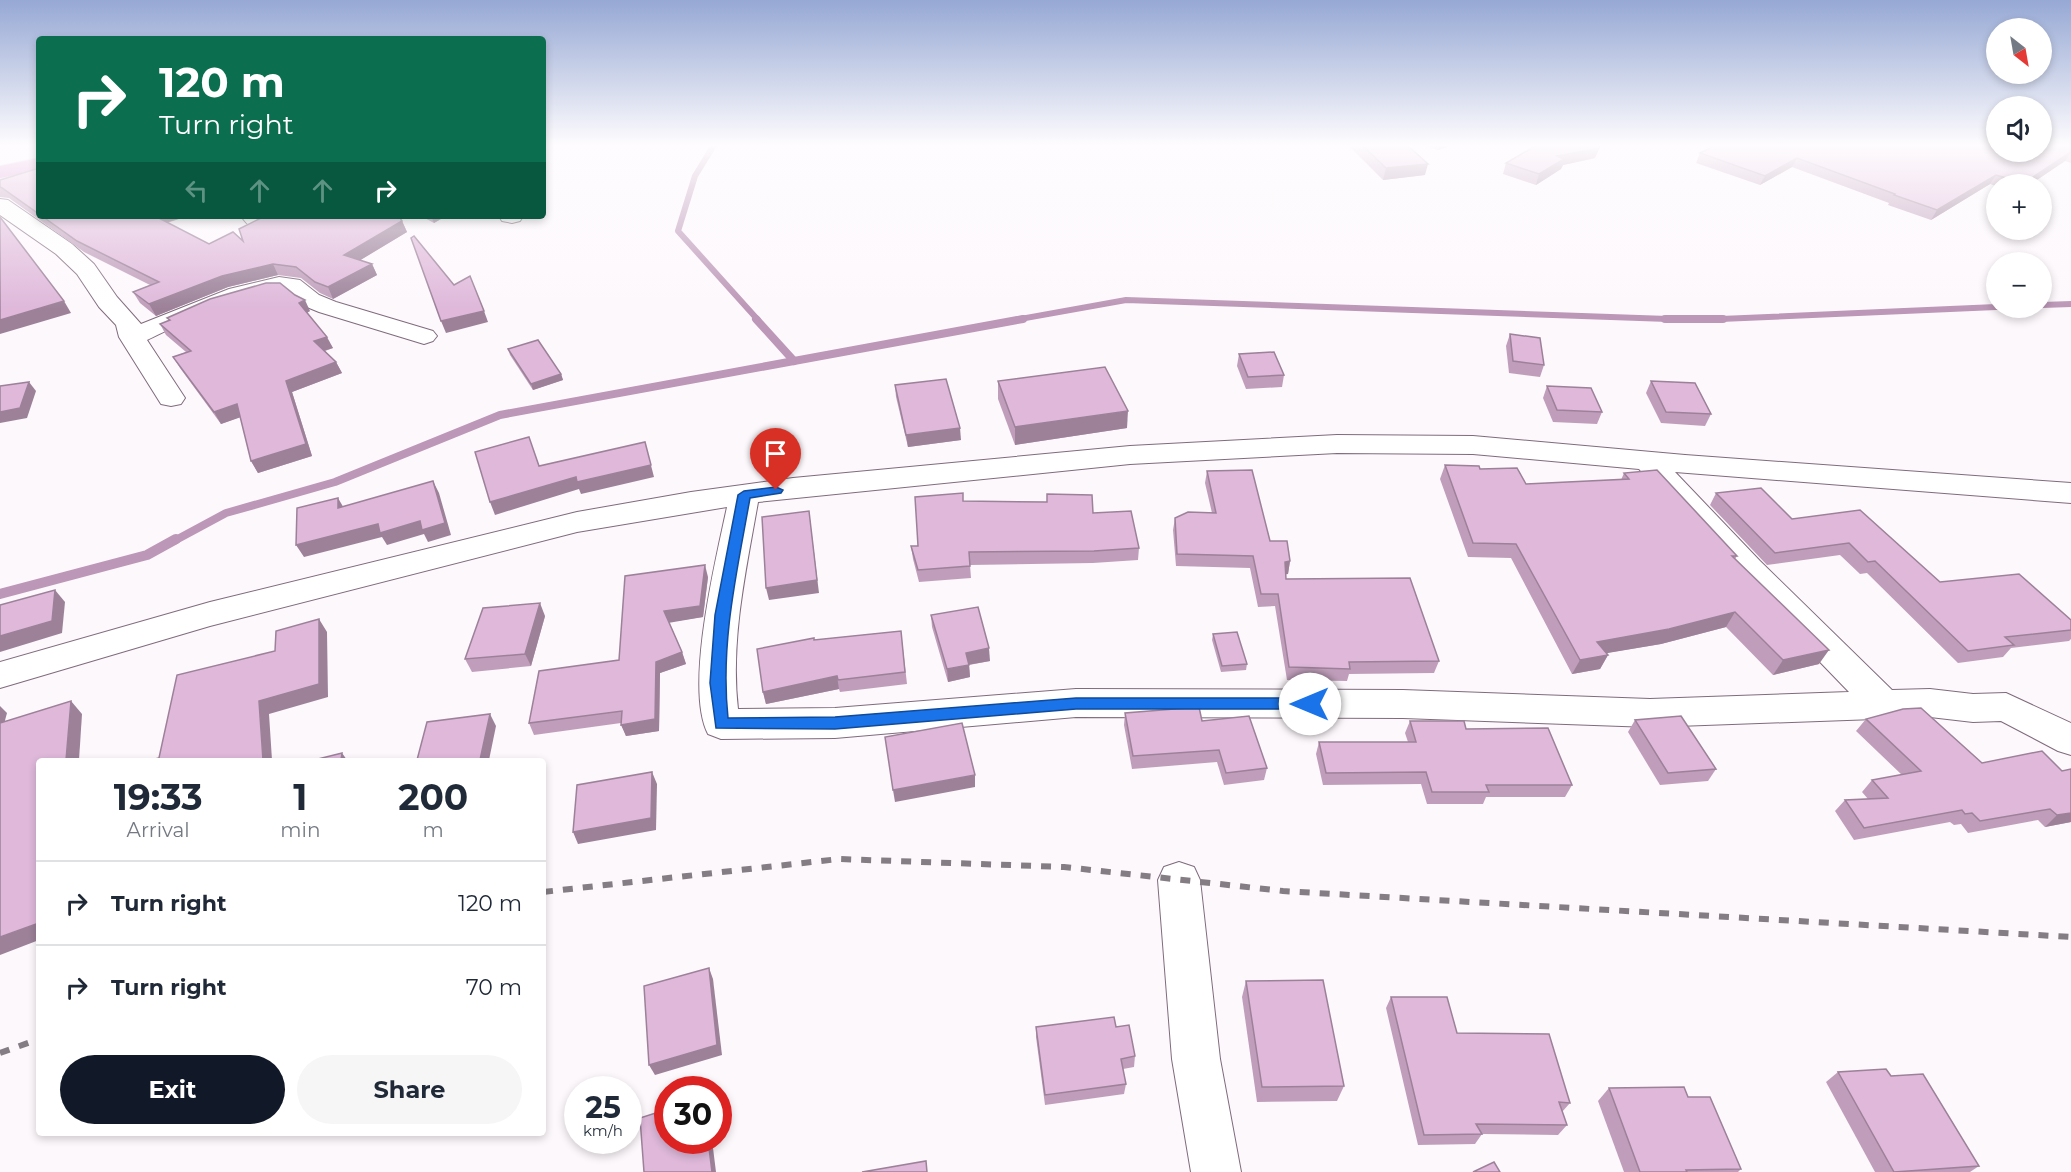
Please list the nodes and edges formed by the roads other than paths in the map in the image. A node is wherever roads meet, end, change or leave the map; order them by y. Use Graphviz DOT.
graph roads {
  1 [pos="0,205"];
  2 [pos="424,336"];
  3 [pos="132,337"];
  4 [pos="171,398"];
  5 [pos="1648,461"];
  6 [pos="2071,493"];
  7 [pos="744,495"];
  8 [pos="0,675"];
  9 [pos="1883,704"];
  10 [pos="2071,740"];
  11 [pos="1179,880"];
  12 [pos="1216,1172"];
  1 -- 3 [label="street"];
  2 -- 3 [label="street"];
  3 -- 4 [label="street"];
  5 -- 6 [label="street"];
  5 -- 7 [label="street"];
  5 -- 9 [label="street"];
  7 -- 8 [label="street"];
  7 -- 9 [label="street"];
  9 -- 10 [label="street"];
  11 -- 12 [label="street"];
}
